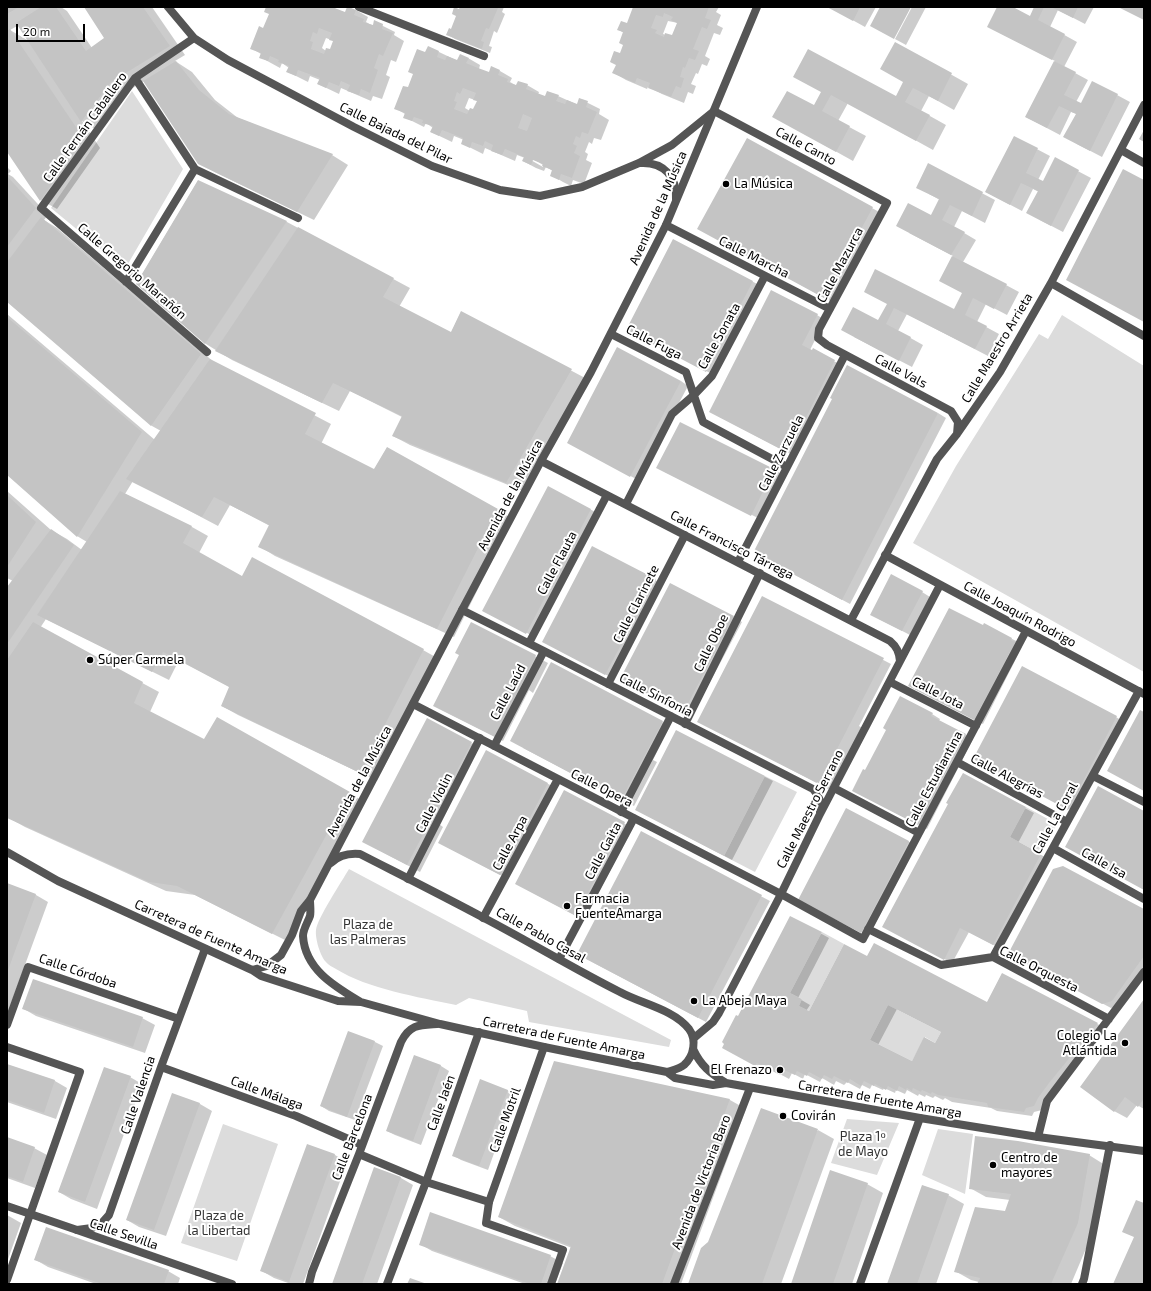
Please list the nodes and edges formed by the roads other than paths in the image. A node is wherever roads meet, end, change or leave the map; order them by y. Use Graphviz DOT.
graph roads {
  1 [pos="168,7"];
  2 [pos="359,7"];
  3 [pos="757,7"];
  4 [pos="194,38"];
  5 [pos="484,56"];
  6 [pos="135,78"];
  7 [pos="1144,105"];
  8 [pos="714,110"];
  9 [pos="1120,150"];
  10 [pos="639,163"];
  11 [pos="1144,163"];
  12 [pos="195,169"];
  13 [pos="676,200"];
  14 [pos="887,203"];
  15 [pos="41,208"];
  16 [pos="298,218"];
  17 [pos="666,225"];
  18 [pos="765,276"];
  19 [pos="126,282"];
  20 [pos="1051,283"];
  21 [pos="830,309"];
  22 [pos="611,334"];
  23 [pos="1144,336"];
  24 [pos="818,338"];
  25 [pos="207,352"];
  26 [pos="845,355"];
  27 [pos="694,395"];
  28 [pos="957,434"];
  29 [pos="540,462"];
  30 [pos="787,466"];
  31 [pos="607,495"];
  32 [pos="626,504"];
  33 [pos="685,535"];
  34 [pos="885,555"];
  35 [pos="738,562"];
  36 [pos="760,573"];
  37 [pos="940,584"];
  38 [pos="462,610"];
  39 [pos="851,620"];
  40 [pos="1026,631"];
  41 [pos="528,643"];
  42 [pos="544,650"];
  43 [pos="900,661"];
  44 [pos="890,682"];
  45 [pos="608,684"];
  46 [pos="1141,693"];
  47 [pos="413,704"];
  48 [pos="670,716"];
  49 [pos="685,724"];
  50 [pos="976,726"];
  51 [pos="480,738"];
  52 [pos="494,746"];
  53 [pos="956,762"];
  54 [pos="1093,776"];
  55 [pos="558,779"];
  56 [pos="834,788"];
  57 [pos="1144,802"];
  58 [pos="621,812"];
  59 [pos="819,816"];
  60 [pos="634,818"];
  61 [pos="1067,822"];
  62 [pos="919,833"];
  63 [pos="1053,848"];
  64 [pos="7,852"];
  65 [pos="328,866"];
  66 [pos="408,879"];
  67 [pos="781,894"];
  68 [pos="1144,899"];
  69 [pos="310,900"];
  70 [pos="484,918"];
  71 [pos="868,928"];
  72 [pos="205,949"];
  73 [pos="993,957"];
  74 [pos="559,959"];
  75 [pos="252,970"];
  76 [pos="1144,972"];
  77 [pos="361,1002"];
  78 [pos="179,1019"];
  79 [pos="1108,1019"];
  80 [pos="440,1024"];
  81 [pos="7,1025"];
  82 [pos="479,1032"];
  83 [pos="694,1038"];
  84 [pos="7,1047"];
  85 [pos="544,1047"];
  86 [pos="693,1049"];
  87 [pos="161,1067"];
  88 [pos="667,1072"];
  89 [pos="726,1083"];
  90 [pos="750,1088"];
  91 [pos="920,1118"];
  92 [pos="1038,1137"];
  93 [pos="362,1145"];
  94 [pos="1110,1145"];
  95 [pos="1144,1151"];
  96 [pos="359,1154"];
  97 [pos="426,1182"];
  98 [pos="489,1202"];
  99 [pos="7,1206"];
  100 [pos="30,1214"];
  101 [pos="77,1230"];
  102 [pos="7,1280"];
  103 [pos="232,1284"];
  104 [pos="309,1284"];
  105 [pos="387,1284"];
  106 [pos="551,1284"];
  107 [pos="674,1284"];
  108 [pos="860,1284"];
  109 [pos="1082,1284"];
  1 -- 4 [label="street, Calle Bajada del Pilar"];
  2 -- 5 [label="street"];
  3 -- 8 [label="street, Avenida de la Música"];
  4 -- 6 [label="street, Calle Fernán Caballero"];
  4 -- 10 [label="street, Calle Bajada del Pilar"];
  6 -- 12 [label="street"];
  6 -- 15 [label="street, Calle Fernán Caballero"];
  7 -- 9 [label="street, Calle Maestro Arrieta"];
  8 -- 10 [label="street, Calle Bajada del Pilar"];
  8 -- 13 [label="street, Avenida de la Música"];
  8 -- 14 [label="street, Calle Canto"];
  9 -- 11 [label="street"];
  9 -- 20 [label="street, Calle Maestro Arrieta"];
  10 -- 13 [label="street"];
  12 -- 16 [label="street"];
  12 -- 19 [label="street"];
  13 -- 17 [label="street, Avenida de la Música"];
  14 -- 21 [label="street, Calle Mazurca"];
  15 -- 19 [label="street, Calle Gregorio Marañón"];
  17 -- 18 [label="street, Calle Marcha"];
  17 -- 22 [label="street, Avenida de la Música"];
  18 -- 21 [label="street, Calle Marcha"];
  18 -- 27 [label="street, Calle Sonata"];
  19 -- 25 [label="street, Calle Gregorio Marañón"];
  20 -- 23 [label="street"];
  20 -- 28 [label="street, Calle Maestro Arrieta"];
  21 -- 24 [label="street, Calle Mazurca"];
  22 -- 27 [label="street, Calle Fuga"];
  22 -- 29 [label="street, Avenida de la Música"];
  24 -- 26 [label="street, Calle Vals"];
  26 -- 28 [label="street, Calle Vals"];
  26 -- 30 [label="street, Calle Zarzuela"];
  27 -- 30 [label="street, Calle Fuga"];
  27 -- 32 [label="street, Calle Sonata"];
  28 -- 34 [label="street, Calle Maestro Arrieta"];
  29 -- 31 [label="street, Calle Francisco Tárrega"];
  29 -- 38 [label="street, Avenida de la Música"];
  30 -- 35 [label="street, Calle Zarzuela"];
  31 -- 32 [label="street, Calle Francisco Tárrega"];
  31 -- 41 [label="street, Calle Flauta"];
  32 -- 33 [label="street, Calle Francisco Tárrega"];
  33 -- 35 [label="street, Calle Francisco Tárrega"];
  33 -- 45 [label="street, Calle Clarinete"];
  34 -- 37 [label="street, Calle Joaquín Rodrigo"];
  34 -- 39 [label="street, Calle Maestro Arrieta"];
  35 -- 36 [label="street, Calle Francisco Tárrega"];
  36 -- 39 [label="street, Calle Francisco Tárrega"];
  36 -- 49 [label="street, Calle Oboe"];
  37 -- 40 [label="street, Calle Joaquín Rodrigo"];
  37 -- 43 [label="street, Calle Maestro Serrano"];
  38 -- 41 [label="street, Calle Sinfonía"];
  38 -- 47 [label="street, Avenida de la Música"];
  39 -- 43 [label="street, Calle Francisco Tárrega"];
  40 -- 46 [label="street, Calle Joaquín Rodrigo"];
  40 -- 50 [label="street, Calle Estudiantina"];
  41 -- 42 [label="street, Calle Sinfonía"];
  42 -- 45 [label="street, Calle Sinfonía"];
  42 -- 52 [label="street, Calle Laúd"];
  43 -- 44 [label="street, Calle Maestro Serrano"];
  44 -- 50 [label="street, Calle Jota"];
  44 -- 56 [label="street, Calle Maestro Serrano"];
  45 -- 48 [label="street, Calle Sinfonía"];
  46 -- 54 [label="street, Calle La Coral"];
  47 -- 51 [label="street, Calle Opera"];
  47 -- 65 [label="street, Avenida de la Música"];
  48 -- 49 [label="street, Calle Sinfonía"];
  48 -- 58 [label="street"];
  49 -- 59 [label="street, Calle Sinfonía"];
  50 -- 53 [label="street, Calle Estudiantina"];
  51 -- 52 [label="street, Calle Opera"];
  51 -- 66 [label="street, Calle Violin"];
  52 -- 55 [label="street, Calle Opera"];
  53 -- 61 [label="street, Calle Alegrías"];
  53 -- 62 [label="street, Calle Estudiantina"];
  54 -- 57 [label="street"];
  54 -- 61 [label="street, Calle La Coral"];
  55 -- 58 [label="street, Calle Opera"];
  55 -- 70 [label="street, Calle Arpa"];
  56 -- 59 [label="street, Calle Maestro Serrano"];
  56 -- 62 [label="street"];
  58 -- 60 [label="street, Calle Opera"];
  59 -- 67 [label="street, Calle Maestro Serrano"];
  60 -- 67 [label="street, Calle Opera"];
  60 -- 74 [label="street, Calle Gaita"];
  61 -- 63 [label="street, Calle La Coral"];
  62 -- 71 [label="street, Calle Estudiantina"];
  63 -- 68 [label="street, Calle Isa"];
  63 -- 73 [label="street, Calle La Coral"];
  64 -- 72 [label="street, Carretera de Fuente Amarga"];
  65 -- 66 [label="street, Calle Pablo Casal"];
  65 -- 69 [label="street, Avenida de la Música"];
  66 -- 70 [label="street, Calle Pablo Casal"];
  67 -- 71 [label="street, Calle Estudiantina"];
  67 -- 83 [label="street, Calle Maestro Serrano"];
  69 -- 75 [label="street, Avenida de la Música"];
  69 -- 77 [label="street"];
  70 -- 74 [label="street, Calle Pablo Casal"];
  71 -- 73 [label="street, Calle Orquesta"];
  72 -- 75 [label="street, Carretera de Fuente Amarga"];
  72 -- 78 [label="street, Calle Valencia"];
  73 -- 79 [label="street, Calle Orquesta"];
  74 -- 83 [label="street, Calle Pablo Casal"];
  75 -- 77 [label="street, Carretera de Fuente Amarga"];
  76 -- 79 [label="street"];
  77 -- 80 [label="street, Carretera de Fuente Amarga"];
  78 -- 81 [label="street, Calle Córdoba"];
  78 -- 87 [label="street, Calle Valencia"];
  79 -- 92 [label="street"];
  80 -- 82 [label="street, Carretera de Fuente Amarga"];
  80 -- 93 [label="street, Calle Barcelona"];
  82 -- 85 [label="street, Carretera de Fuente Amarga"];
  82 -- 97 [label="street, Calle Jaén"];
  83 -- 86 [label="street"];
  84 -- 100 [label="street"];
  85 -- 88 [label="street, Carretera de Fuente Amarga"];
  85 -- 98 [label="street, Calle Motril"];
  86 -- 88 [label="street"];
  86 -- 89 [label="street"];
  87 -- 93 [label="street, Calle Málaga"];
  87 -- 101 [label="street, Calle Valencia"];
  88 -- 89 [label="street, Carretera de Fuente Amarga"];
  89 -- 90 [label="street, Carretera de Fuente Amarga"];
  90 -- 91 [label="street, Carretera de Fuente Amarga"];
  90 -- 107 [label="street, Avenida de Victoria Baro"];
  91 -- 92 [label="street, Carretera de Fuente Amarga"];
  91 -- 108 [label="street"];
  92 -- 94 [label="street, Carretera de Fuente Amarga"];
  93 -- 96 [label="street, Calle Barcelona"];
  94 -- 95 [label="street, Carretera de Fuente Amarga"];
  94 -- 109 [label="street"];
  96 -- 97 [label="street"];
  96 -- 104 [label="street, Calle Barcelona"];
  97 -- 98 [label="street"];
  97 -- 105 [label="street, Calle Jaén"];
  98 -- 106 [label="street, Calle Motril"];
  99 -- 100 [label="street, Calle Sevilla"];
  100 -- 101 [label="street, Calle Sevilla"];
  100 -- 102 [label="street"];
  101 -- 103 [label="street, Calle Sevilla"];
}
